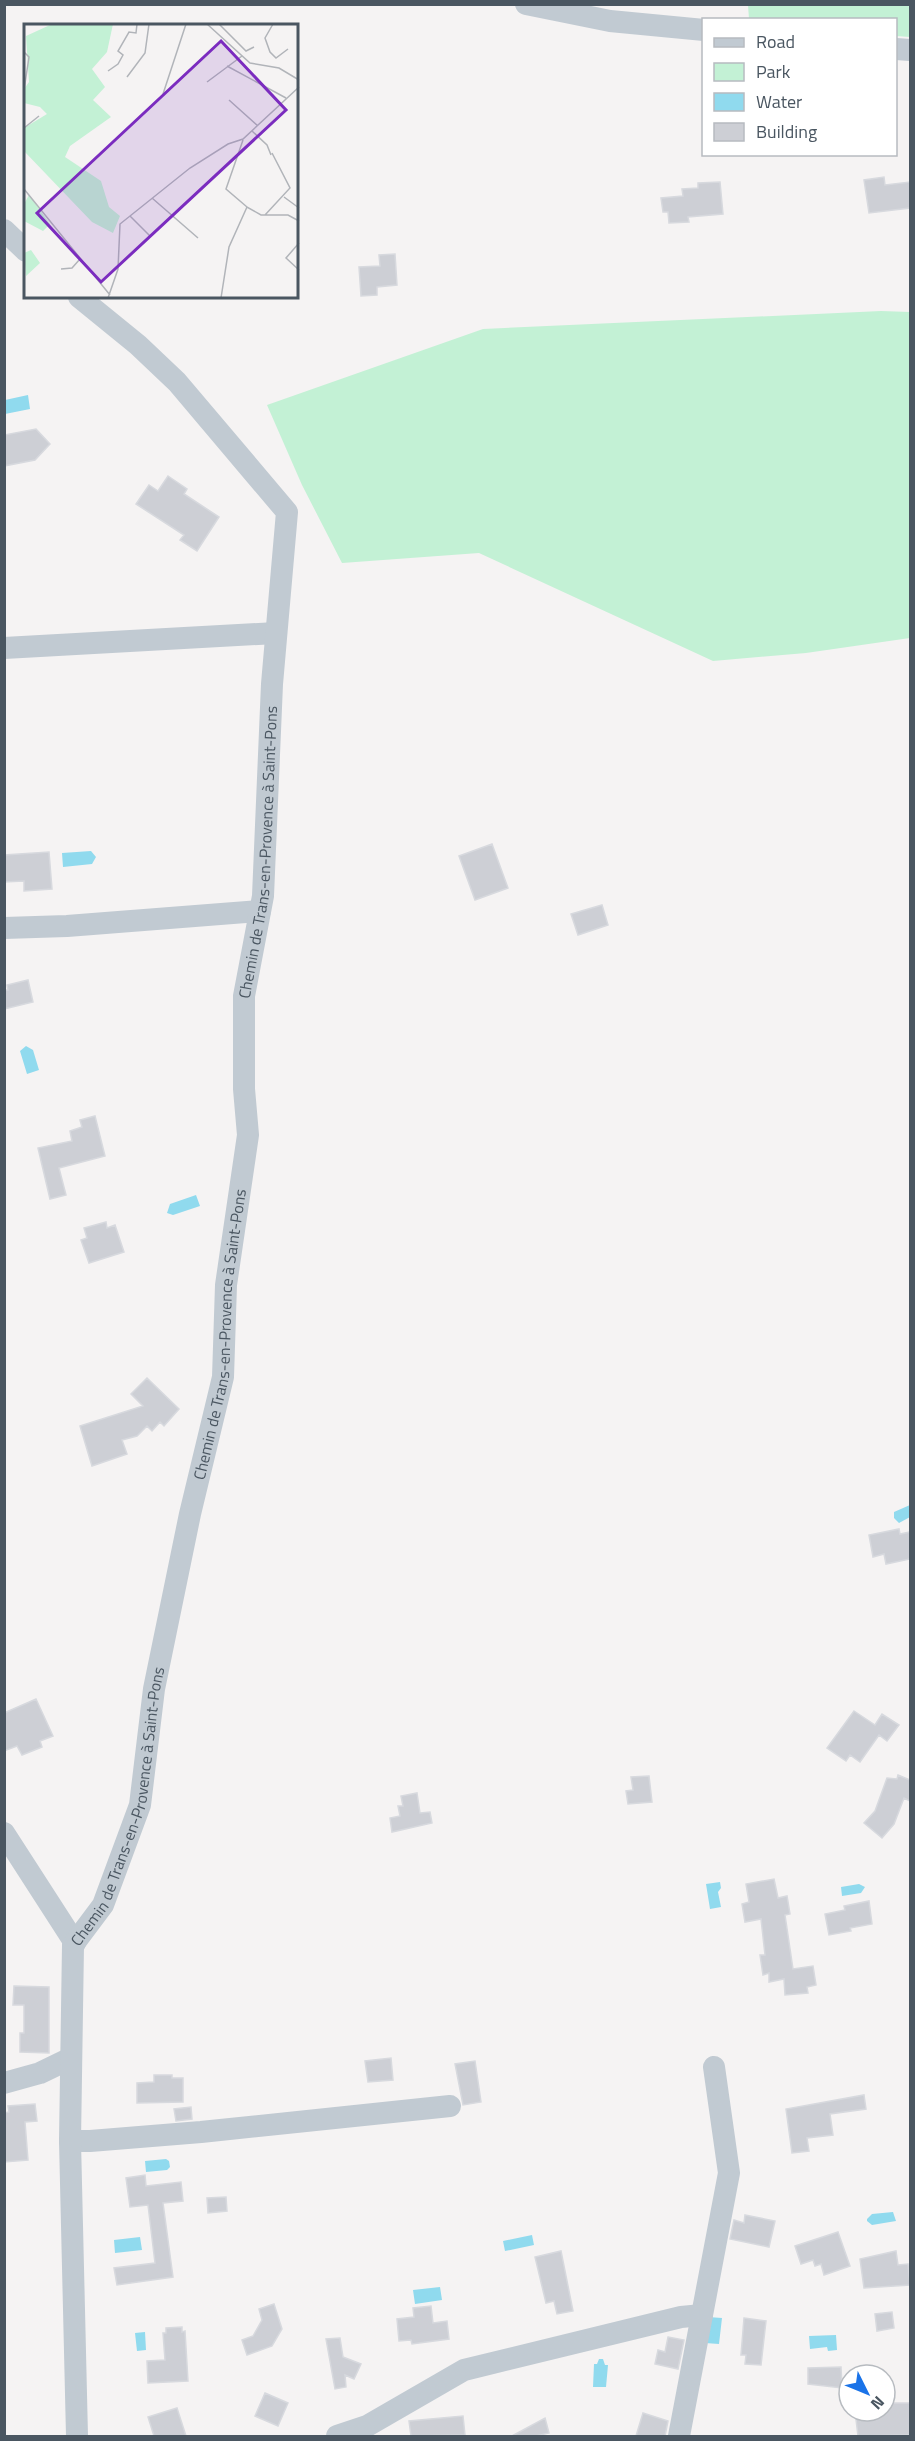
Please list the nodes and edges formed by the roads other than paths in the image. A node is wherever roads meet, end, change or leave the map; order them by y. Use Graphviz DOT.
graph roads {
  1 [pos="526,4"];
  2 [pos="702,30"];
  3 [pos="4,230"];
  4 [pos="24,249"];
  5 [pos="80,298"];
  6 [pos="276,633"];
  7 [pos="4,648"];
  8 [pos="260,911"];
  9 [pos="4,928"];
  10 [pos="4,1833"];
  11 [pos="75,1942"];
  12 [pos="71,2058"];
  13 [pos="714,2067"];
  14 [pos="4,2084"];
  15 [pos="450,2106"];
  16 [pos="70,2141"];
  17 [pos="702,2315"];
  18 [pos="78,2436"];
  19 [pos="337,2436"];
  20 [pos="679,2436"];
  1 -- 2 [label="street"];
  3 -- 4 [label="street"];
  5 -- 6 [label="street, Chemin de Trans-en-Provence à Saint-Pons"];
  6 -- 7 [label="street"];
  6 -- 8 [label="street, Chemin de Trans-en-Provence à Saint-Pons"];
  8 -- 9 [label="street"];
  8 -- 11 [label="street, Chemin de Trans-en-Provence à Saint-Pons"];
  10 -- 11 [label="street"];
  11 -- 12 [label="street, Chemin de Trans-en-Provence à Saint-Pons"];
  12 -- 14 [label="street"];
  12 -- 16 [label="street, Chemin de Trans-en-Provence à Saint-Pons"];
  13 -- 17 [label="street"];
  15 -- 16 [label="street"];
  16 -- 18 [label="street, Chemin de Trans-en-Provence à Saint-Pons"];
  17 -- 19 [label="street"];
  17 -- 20 [label="street"];
}
